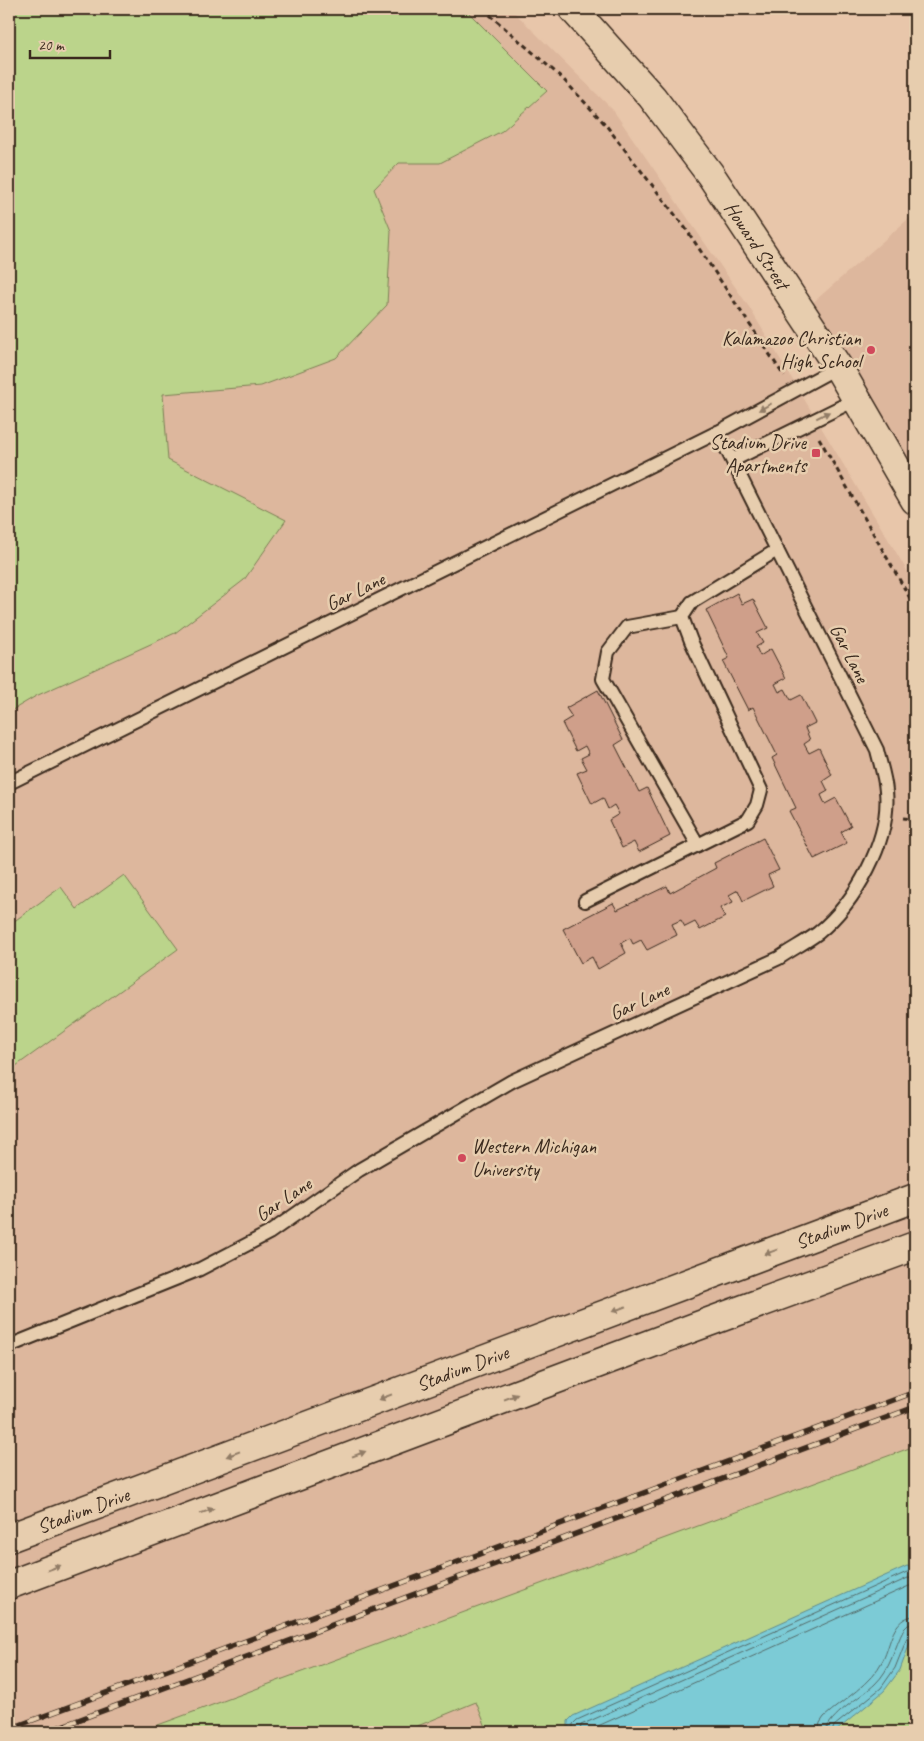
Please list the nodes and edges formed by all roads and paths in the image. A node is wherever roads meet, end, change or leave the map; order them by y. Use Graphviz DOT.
graph roads {
  1 [pos="483,9"];
  2 [pos="573,9"];
  3 [pos="838,367"];
  4 [pos="794,391"];
  5 [pos="857,399"];
  6 [pos="810,422"];
  7 [pos="718,432"];
  8 [pos="732,460"];
  9 [pos="915,500"];
  10 [pos="777,550"];
  11 [pos="915,607"];
  12 [pos="682,616"];
  13 [pos="9,783"];
  14 [pos="698,845"];
  15 [pos="585,901"];
  16 [pos="915,1198"];
  17 [pos="915,1246"];
  18 [pos="9,1346"];
  19 [pos="9,1538"];
  20 [pos="9,1585"];
  1 -- 4 [label="path"];
  2 -- 3 [label="main road, Howard Street"];
  3 -- 4 [label="lane, Gar Lane"];
  3 -- 5 [label="main road, Howard Street"];
  4 -- 7 [label="lane, Gar Lane, one-way"];
  6 -- 5 [label="lane, one-way"];
  5 -- 9 [label="main road, Howard Street"];
  6 -- 8 [label="lane"];
  6 -- 11 [label="path"];
  7 -- 8 [label="lane, Gar Lane"];
  7 -- 13 [label="lane, Gar Lane"];
  8 -- 10 [label="lane, Gar Lane"];
  10 -- 12 [label="lane"];
  10 -- 18 [label="lane, Gar Lane"];
  12 -- 14 [label="lane"];
  12 -- 14 [label="lane"];
  14 -- 15 [label="lane"];
  16 -- 19 [label="main road, Stadium Drive, one-way"];
  20 -- 17 [label="main road, one-way"];
}
